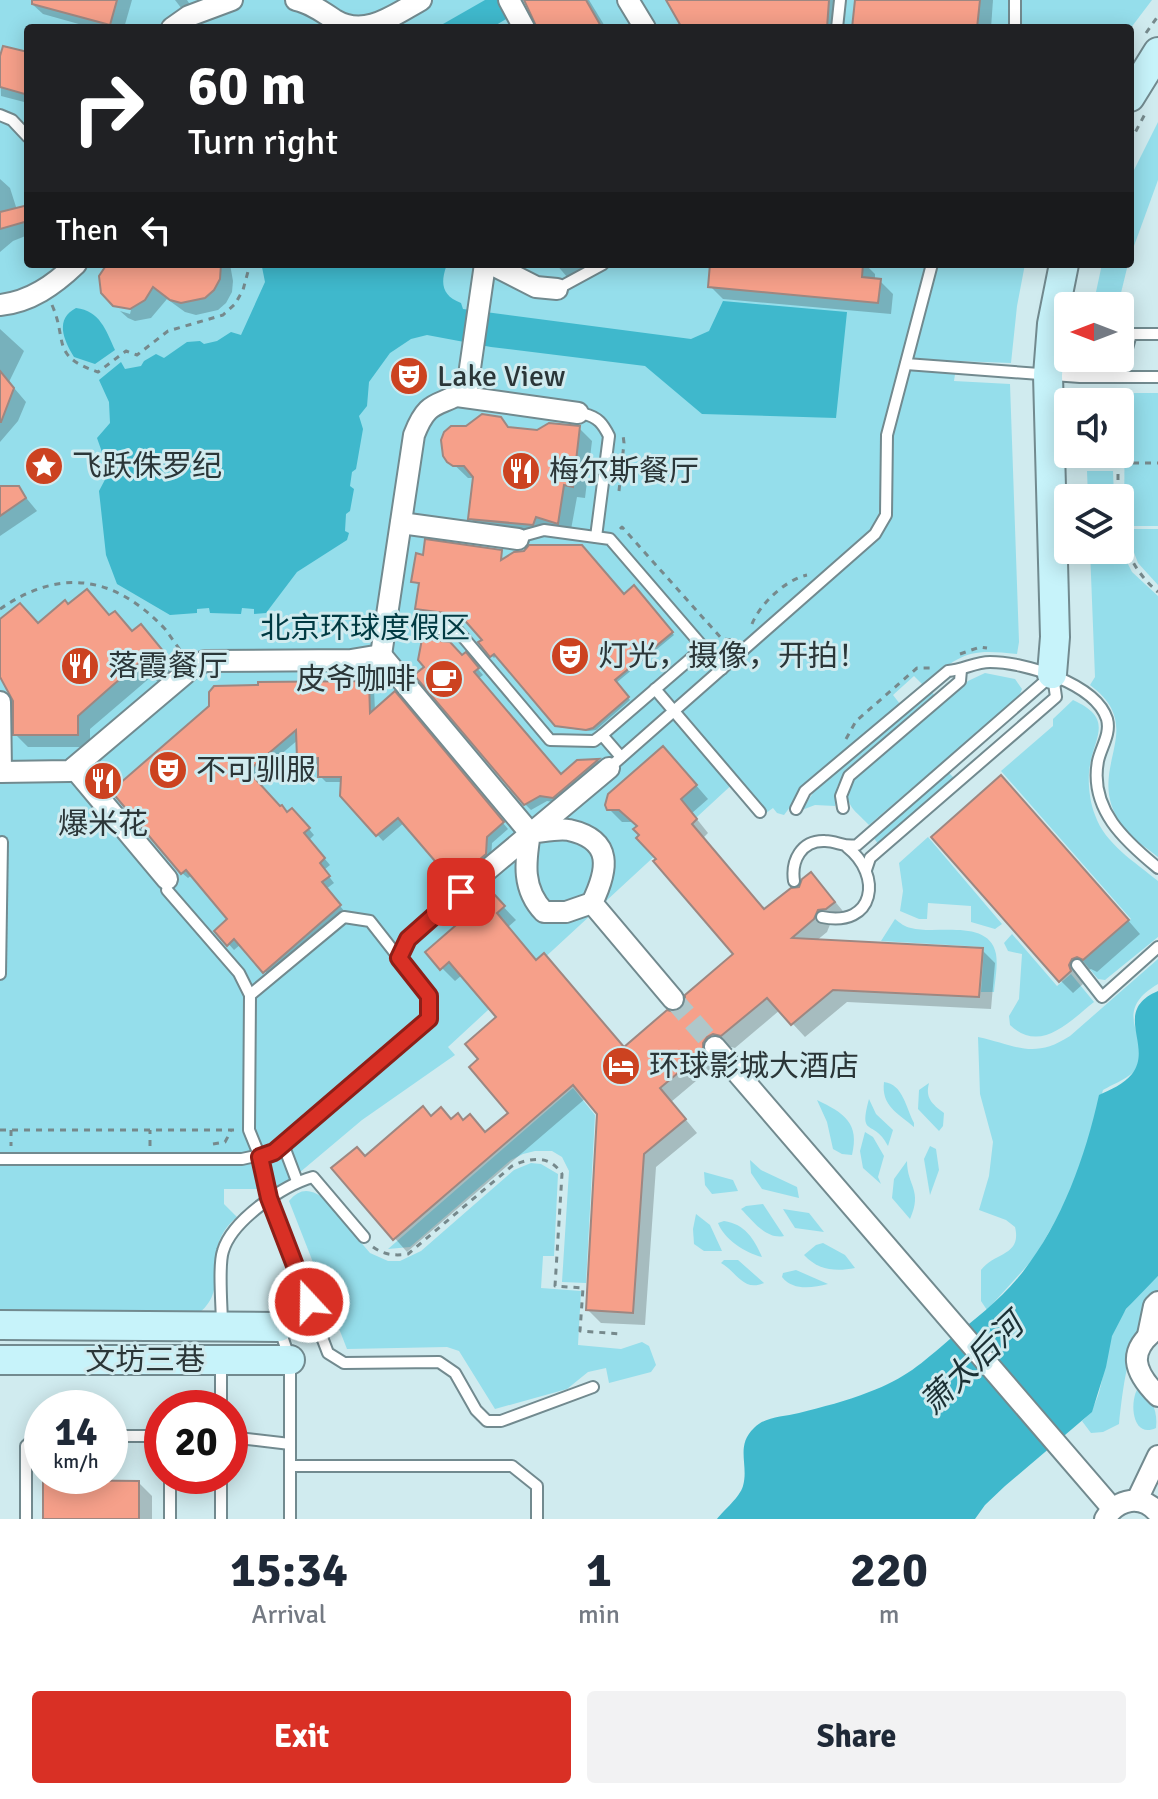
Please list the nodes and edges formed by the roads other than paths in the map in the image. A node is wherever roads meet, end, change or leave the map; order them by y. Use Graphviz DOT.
graph roads {
  1 [pos="232,0"];
  2 [pos="300,0"];
  3 [pos="421,0"];
  4 [pos="628,0"];
  5 [pos="840,0"];
  6 [pos="1015,0"];
  7 [pos="394,22"];
  8 [pos="178,24"];
  9 [pos="342,24"];
  10 [pos="643,24"];
  11 [pos="837,24"];
  12 [pos="1015,24"];
  13 [pos="1158,52"];
  14 [pos="1138,104"];
  15 [pos="0,115"];
  16 [pos="24,133"];
  17 [pos="72,268"];
  18 [pos="487,268"];
  19 [pos="495,268"];
  20 [pos="596,268"];
  21 [pos="931,268"];
  22 [pos="1063,268"];
  23 [pos="557,289"];
  24 [pos="0,305"];
  25 [pos="1158,334"];
  26 [pos="906,364"];
  27 [pos="1048,375"];
  28 [pos="1119,377"];
  29 [pos="1158,377"];
  30 [pos="457,396"];
  31 [pos="581,414"];
  32 [pos="401,523"];
  33 [pos="522,537"];
  34 [pos="596,537"];
  35 [pos="437,629"];
  36 [pos="703,648"];
  37 [pos="381,655"];
  38 [pos="722,669"];
  39 [pos="961,670"];
  40 [pos="1052,674"];
  41 [pos="655,689"];
  42 [pos="0,702"];
  43 [pos="674,711"];
  44 [pos="602,735"];
  45 [pos="615,763"];
  46 [pos="74,768"];
  47 [pos="0,772"];
  48 [pos="843,808"];
  49 [pos="796,809"];
  50 [pos="760,812"];
  51 [pos="530,833"];
  52 [pos="2,842"];
  53 [pos="847,847"];
  54 [pos="1158,868"];
  55 [pos="866,870"];
  56 [pos="794,881"];
  57 [pos="167,884"];
  58 [pos="461,892"];
  59 [pos="592,903"];
  60 [pos="822,917"];
  61 [pos="1158,947"];
  62 [pos="399,958"];
  63 [pos="1077,965"];
  64 [pos="0,974"];
  65 [pos="250,995"];
  66 [pos="673,999"];
  67 [pos="715,1047"];
  68 [pos="283,1144"];
  69 [pos="260,1157"];
  70 [pos="0,1159"];
  71 [pos="297,1181"];
  72 [pos="269,1198"];
  73 [pos="367,1241"];
  74 [pos="1158,1302"];
  75 [pos="0,1325"];
  76 [pos="222,1326"];
  77 [pos="279,1327"];
  78 [pos="1153,1332"];
  79 [pos="0,1360"];
  80 [pos="221,1360"];
  81 [pos="290,1360"];
  82 [pos="593,1387"];
  83 [pos="221,1390"];
  84 [pos="1158,1396"];
  85 [pos="248,1439"];
  86 [pos="290,1444"];
  87 [pos="1158,1456"];
  88 [pos="290,1466"];
  89 [pos="26,1494"];
  90 [pos="170,1494"];
  91 [pos="221,1494"];
  92 [pos="1137,1500"];
  93 [pos="1158,1513"];
  94 [pos="1109,1514"];
  95 [pos="26,1519"];
  96 [pos="170,1519"];
  97 [pos="221,1519"];
  98 [pos="290,1519"];
  99 [pos="537,1519"];
  1 -- 8 [label="street"];
  2 -- 9 [label="street"];
  3 -- 7 [label="street"];
  4 -- 10 [label="street"];
  5 -- 11 [label="lane"];
  6 -- 12 [label="lane"];
  13 -- 14 [label="main road"];
  15 -- 16 [label="lane"];
  17 -- 24 [label="street"];
  18 -- 30 [label="street"];
  19 -- 23 [label="street"];
  20 -- 23 [label="lane"];
  21 -- 26 [label="lane"];
  22 -- 27 [label="main road"];
  25 -- 28 [label="lane"];
  26 -- 27 [label="lane"];
  26 -- 38 [label="lane"];
  27 -- 28 [label="lane"];
  27 -- 40 [label="main road"];
  28 -- 29 [label="lane"];
  30 -- 31 [label="street"];
  30 -- 32 [label="street"];
  31 -- 34 [label="lane"];
  32 -- 33 [label="street"];
  32 -- 37 [label="street"];
  33 -- 34 [label="lane"];
  34 -- 36 [label="lane"];
  35 -- 44 [label="lane"];
  36 -- 38 [label="lane"];
  36 -- 41 [label="lane"];
  37 -- 46 [label="street"];
  37 -- 51 [label="street"];
  38 -- 43 [label="lane"];
  39 -- 40 [label="lane"];
  39 -- 48 [label="lane"];
  39 -- 49 [label="lane"];
  40 -- 53 [label="lane"];
  40 -- 54 [label="lane"];
  40 -- 55 [label="lane"];
  41 -- 43 [label="lane"];
  41 -- 44 [label="lane"];
  42 -- 47 [label="street"];
  43 -- 45 [label="lane"];
  43 -- 50 [label="lane"];
  44 -- 45 [label="lane"];
  45 -- 51 [label="street"];
  46 -- 47 [label="street"];
  46 -- 57 [label="street"];
  51 -- 58 [label="street"];
  51 -- 59 [label="street"];
  51 -- 59 [label="street"];
  52 -- 64 [label="lane"];
  53 -- 55 [label="lane"];
  53 -- 56 [label="lane"];
  55 -- 60 [label="lane"];
  57 -- 65 [label="lane"];
  58 -- 62 [label="lane"];
  59 -- 66 [label="street"];
  61 -- 63 [label="lane"];
  62 -- 65 [label="lane"];
  62 -- 68 [label="lane"];
  65 -- 69 [label="lane"];
  67 -- 94 [label="street"];
  68 -- 69 [label="lane"];
  68 -- 71 [label="lane"];
  69 -- 70 [label="lane"];
  69 -- 72 [label="lane"];
  71 -- 72 [label="lane"];
  71 -- 73 [label="lane"];
  72 -- 76 [label="lane"];
  72 -- 82 [label="lane"];
  74 -- 78 [label="street"];
  75 -- 76 [label="main road, 文坊三巷"];
  76 -- 77 [label="main road, 文坊三巷"];
  77 -- 81 [label="lane"];
  78 -- 84 [label="street"];
  79 -- 80 [label="main road, 文坊三巷"];
  80 -- 81 [label="main road, 文坊三巷"];
  80 -- 83 [label="lane"];
  81 -- 86 [label="lane"];
  85 -- 86 [label="lane"];
  86 -- 88 [label="lane"];
  87 -- 92 [label="street"];
  88 -- 98 [label="lane"];
  88 -- 99 [label="lane"];
  89 -- 95 [label="lane"];
  90 -- 96 [label="lane"];
  91 -- 97 [label="lane"];
  92 -- 93 [label="street"];
  92 -- 94 [label="street"];
}
